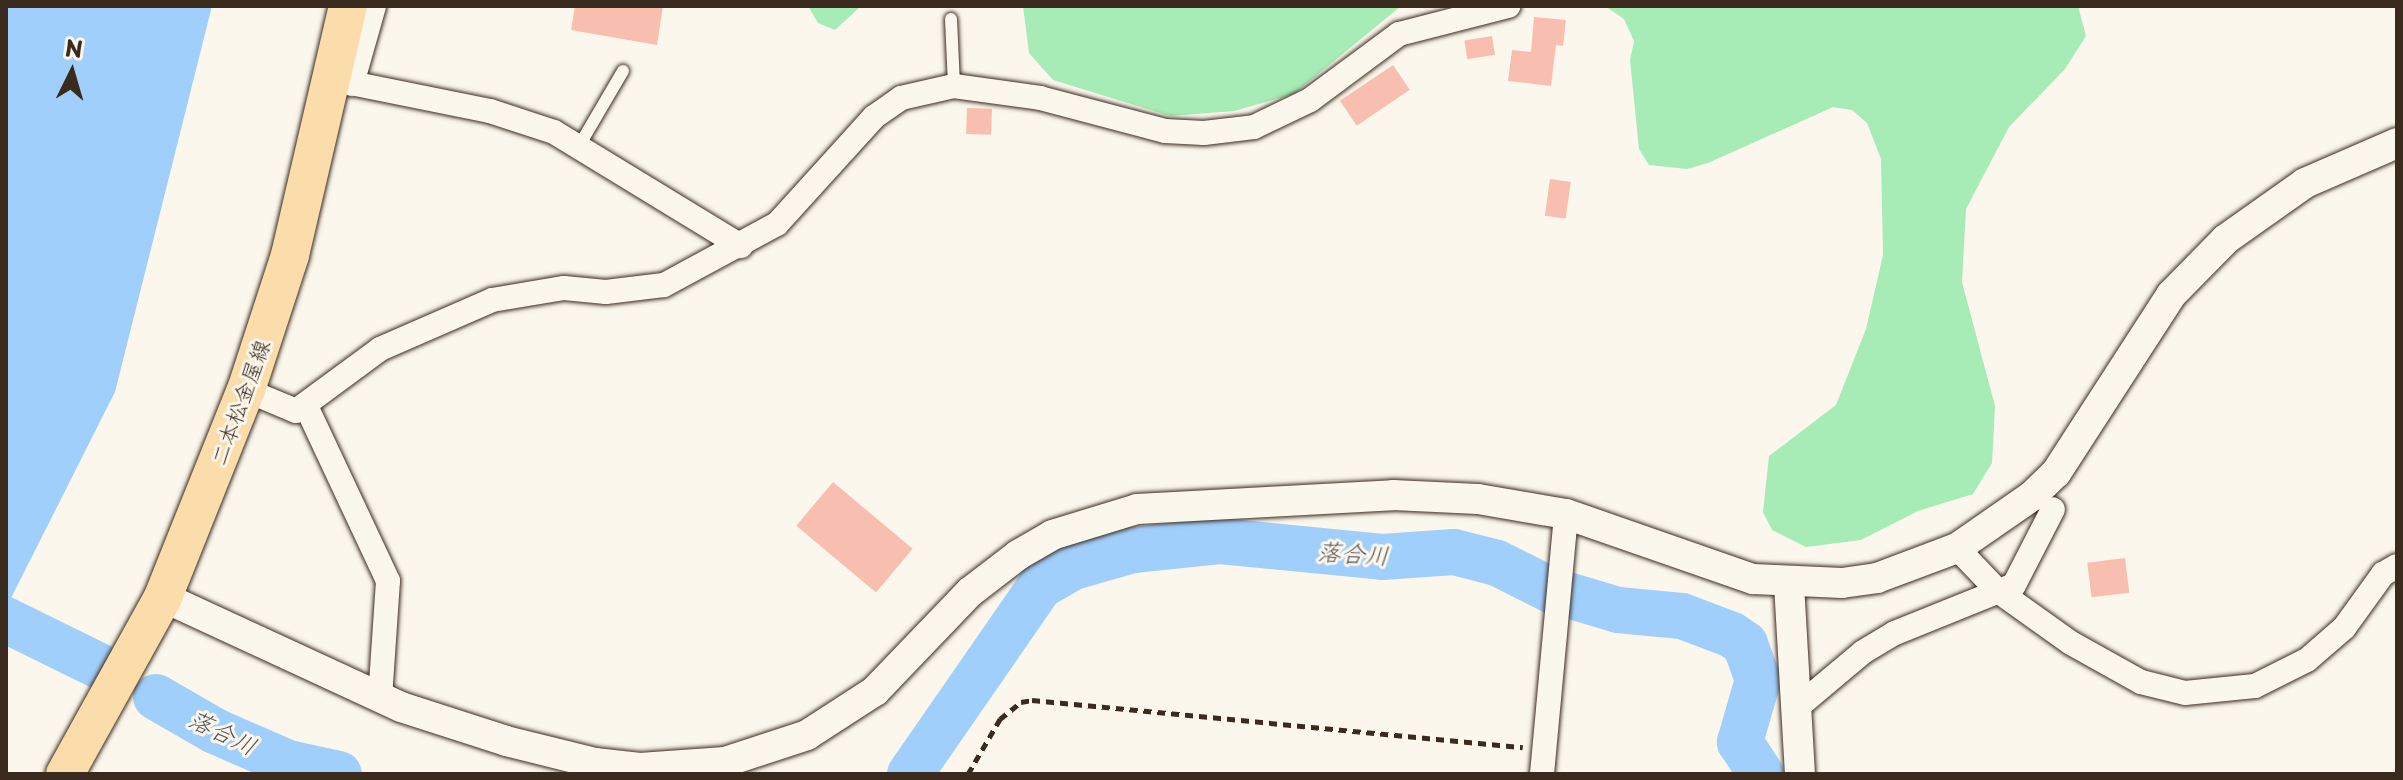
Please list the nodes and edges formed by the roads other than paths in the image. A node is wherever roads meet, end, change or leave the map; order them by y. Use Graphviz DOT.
graph roads {
  1 [pos="348,6"];
  2 [pos="374,6"];
  3 [pos="1508,6"];
  4 [pos="951,19"];
  5 [pos="623,71"];
  6 [pos="341,81"];
  7 [pos="954,86"];
  8 [pos="2397,143"];
  9 [pos="579,146"];
  10 [pos="741,246"];
  11 [pos="246,390"];
  12 [pos="307,408"];
  13 [pos="2053,509"];
  14 [pos="1566,514"];
  15 [pos="1957,548"];
  16 [pos="2397,566"];
  17 [pos="1789,584"];
  18 [pos="1998,591"];
  19 [pos="163,597"];
  20 [pos="380,698"];
  21 [pos="1794,710"];
  22 [pos="65,774"];
  23 [pos="1542,774"];
  24 [pos="1800,774"];
  1 -- 6 [label="main road, 二本松金屋線"];
  2 -- 6 [label="street"];
  3 -- 7 [label="street"];
  4 -- 7 [label="lane"];
  5 -- 9 [label="lane"];
  6 -- 9 [label="street"];
  6 -- 11 [label="main road, 二本松金屋線"];
  7 -- 10 [label="street"];
  8 -- 15 [label="street"];
  9 -- 10 [label="street"];
  10 -- 12 [label="street"];
  11 -- 12 [label="street"];
  11 -- 19 [label="main road, 二本松金屋線"];
  12 -- 20 [label="street"];
  13 -- 18 [label="street"];
  14 -- 17 [label="street"];
  14 -- 20 [label="street"];
  14 -- 23 [label="street"];
  15 -- 17 [label="street"];
  15 -- 18 [label="street"];
  16 -- 18 [label="street"];
  17 -- 21 [label="street"];
  18 -- 21 [label="street"];
  19 -- 20 [label="street"];
  19 -- 22 [label="main road, 二本松金屋線"];
  21 -- 24 [label="street"];
}
